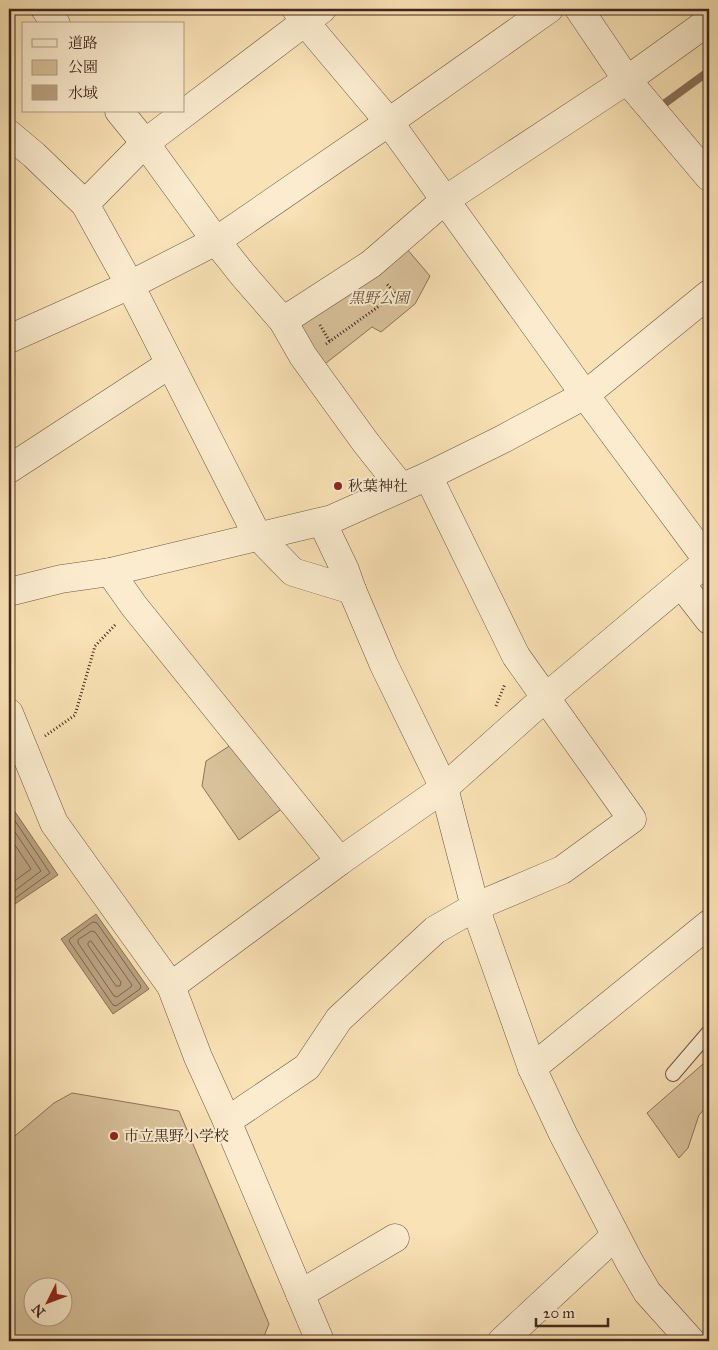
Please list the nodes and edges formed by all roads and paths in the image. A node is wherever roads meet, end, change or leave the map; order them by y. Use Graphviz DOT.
graph roads {
  1 [pos="45,9"];
  2 [pos="549,9"];
  3 [pos="579,9"];
  4 [pos="307,13"];
  5 [pos="709,21"];
  6 [pos="55,22"];
  7 [pos="627,80"];
  8 [pos="185,111"];
  9 [pos="120,112"];
  10 [pos="184,112"];
  11 [pos="389,122"];
  12 [pos="9,134"];
  13 [pos="145,143"];
  14 [pos="709,177"];
  15 [pos="445,200"];
  16 [pos="85,204"];
  17 [pos="216,241"];
  18 [pos="371,264"];
  19 [pos="130,285"];
  20 [pos="709,294"];
  21 [pos="283,320"];
  22 [pos="9,339"];
  23 [pos="303,356"];
  24 [pos="170,364"];
  25 [pos="585,395"];
  26 [pos="9,469"];
  27 [pos="428,476"];
  28 [pos="401,488"];
  29 [pos="322,522"];
  30 [pos="257,536"];
  31 [pos="709,560"];
  32 [pos="110,572"];
  33 [pos="680,584"];
  34 [pos="352,590"];
  35 [pos="9,592"];
  36 [pos="134,606"];
  37 [pos="709,620"];
  38 [pos="546,697"];
  39 [pos="9,713"];
  40 [pos="23,750"];
  41 [pos="444,788"];
  42 [pos="340,861"];
  43 [pos="475,907"];
  44 [pos="709,924"];
  45 [pos="171,986"];
  46 [pos="709,1032"];
  47 [pos="532,1068"];
  48 [pos="673,1074"];
  49 [pos="227,1121"];
  50 [pos="615,1236"];
  51 [pos="395,1238"];
  52 [pos="300,1294"];
  53 [pos="320,1341"];
  54 [pos="502,1341"];
  55 [pos="691,1341"];
  1 -- 6 [label="street"];
  2 -- 11 [label="street"];
  3 -- 7 [label="street"];
  4 -- 8 [label="street"];
  4 -- 11 [label="street"];
  5 -- 7 [label="street"];
  7 -- 14 [label="street"];
  7 -- 15 [label="street"];
  9 -- 13 [label="street"];
  10 -- 13 [label="street"];
  11 -- 15 [label="street"];
  11 -- 17 [label="street"];
  12 -- 16 [label="street"];
  13 -- 16 [label="street"];
  13 -- 17 [label="street"];
  15 -- 18 [label="street"];
  15 -- 25 [label="street"];
  16 -- 19 [label="street"];
  17 -- 19 [label="street"];
  17 -- 21 [label="street"];
  18 -- 21 [label="street"];
  18 -- 23 [label="path"];
  19 -- 22 [label="street"];
  19 -- 24 [label="street"];
  20 -- 25 [label="street"];
  21 -- 23 [label="street"];
  23 -- 28 [label="street"];
  24 -- 26 [label="street"];
  24 -- 30 [label="street"];
  25 -- 27 [label="street"];
  25 -- 31 [label="street"];
  27 -- 28 [label="street"];
  27 -- 38 [label="street"];
  28 -- 29 [label="street"];
  29 -- 30 [label="street"];
  29 -- 34 [label="street"];
  30 -- 32 [label="street"];
  30 -- 34 [label="street"];
  31 -- 33 [label="street"];
  32 -- 35 [label="street"];
  32 -- 36 [label="street"];
  33 -- 37 [label="street"];
  33 -- 38 [label="street"];
  34 -- 41 [label="street"];
  36 -- 40 [label="path"];
  36 -- 42 [label="street"];
  38 -- 41 [label="street"];
  38 -- 43 [label="street"];
  39 -- 40 [label="street"];
  40 -- 45 [label="street"];
  41 -- 42 [label="street"];
  41 -- 43 [label="street"];
  42 -- 45 [label="street"];
  43 -- 47 [label="street"];
  43 -- 49 [label="street"];
  44 -- 47 [label="street"];
  45 -- 49 [label="street"];
  46 -- 48 [label="lane"];
  47 -- 50 [label="street"];
  49 -- 52 [label="street"];
  50 -- 54 [label="street"];
  50 -- 55 [label="street"];
  51 -- 52 [label="street"];
  52 -- 53 [label="street"];
}
